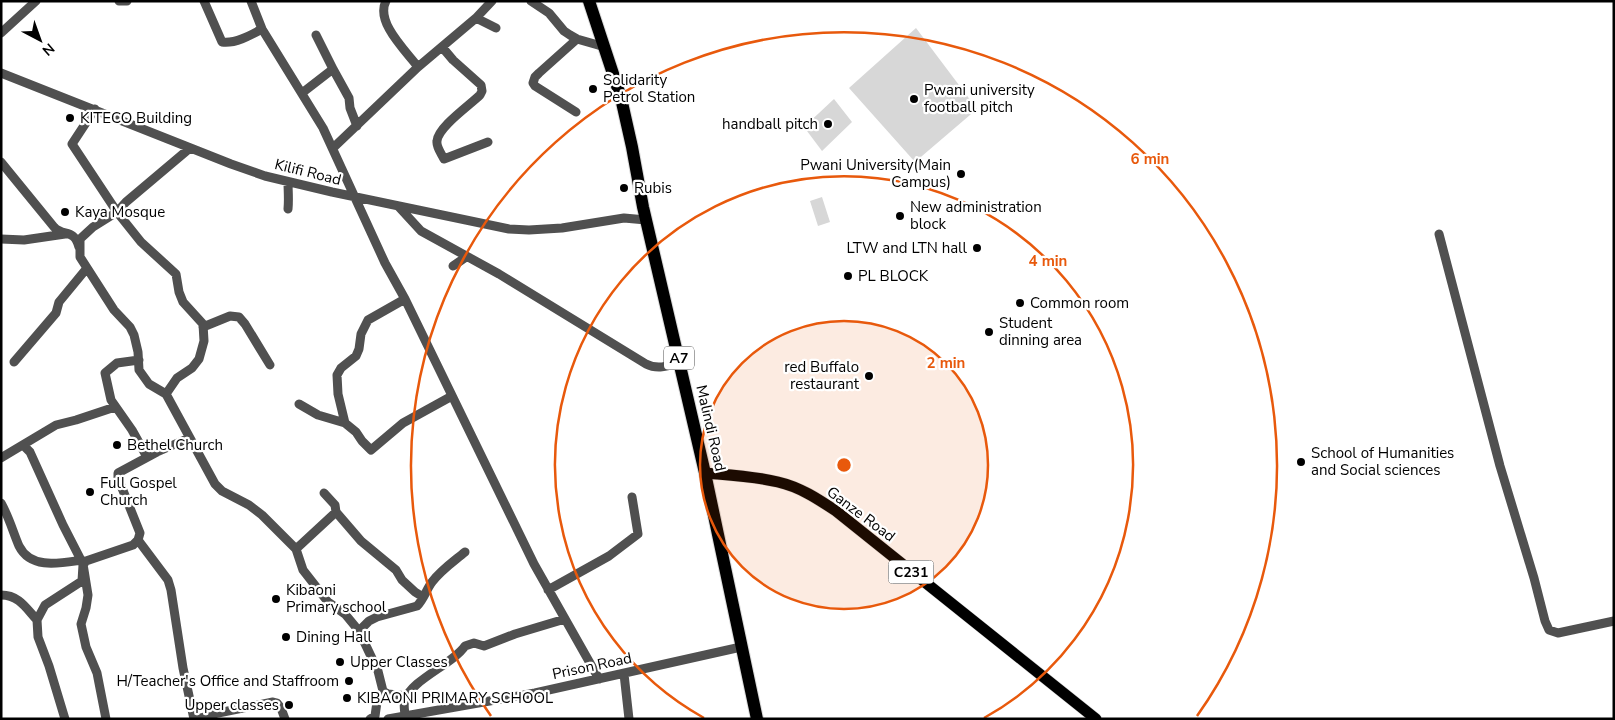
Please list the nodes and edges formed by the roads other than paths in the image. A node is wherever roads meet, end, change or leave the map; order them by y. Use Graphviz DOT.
graph roads {
  1 [pos="36,1"];
  2 [pos="119,1"];
  3 [pos="127,1"];
  4 [pos="204,1"];
  5 [pos="251,1"];
  6 [pos="386,1"];
  7 [pos="492,1"];
  8 [pos="531,1"];
  9 [pos="546,1"];
  10 [pos="589,1"];
  11 [pos="549,13"];
  12 [pos="476,18"];
  13 [pos="496,28"];
  14 [pos="262,29"];
  15 [pos="1,33"];
  16 [pos="316,35"];
  17 [pos="577,40"];
  18 [pos="605,46"];
  19 [pos="442,47"];
  20 [pos="418,67"];
  21 [pos="333,70"];
  22 [pos="1,73"];
  23 [pos="302,94"];
  24 [pos="95,110"];
  25 [pos="576,112"];
  26 [pos="357,126"];
  27 [pos="488,142"];
  28 [pos="190,148"];
  29 [pos="333,148"];
  30 [pos="1,162"];
  31 [pos="288,182"];
  32 [pos="356,198"];
  33 [pos="397,206"];
  34 [pos="643,207"];
  35 [pos="288,209"];
  36 [pos="117,212"];
  37 [pos="624,218"];
  38 [pos="646,220"];
  39 [pos="70,233"];
  40 [pos="1439,234"];
  41 [pos="1,239"];
  42 [pos="80,257"];
  43 [pos="466,257"];
  44 [pos="453,266"];
  45 [pos="87,268"];
  46 [pos="405,299"];
  47 [pos="204,327"];
  48 [pos="139,360"];
  49 [pos="14,362"];
  50 [pos="680,362"];
  51 [pos="270,365"];
  52 [pos="166,394"];
  53 [pos="452,396"];
  54 [pos="299,404"];
  55 [pos="114,407"];
  56 [pos="345,423"];
  57 [pos="189,438"];
  58 [pos="24,446"];
  59 [pos="148,457"];
  60 [pos="1,458"];
  61 [pos="705,473"];
  62 [pos="324,492"];
  63 [pos="632,498"];
  64 [pos="1,503"];
  65 [pos="336,512"];
  66 [pos="138,540"];
  67 [pos="296,548"];
  68 [pos="465,552"];
  69 [pos="83,562"];
  70 [pos="548,590"];
  71 [pos="1,596"];
  72 [pos="424,597"];
  73 [pos="565,619"];
  74 [pos="37,620"];
  75 [pos="1614,621"];
  76 [pos="359,631"];
  77 [pos="742,647"];
  78 [pos="624,674"];
  79 [pos="599,679"];
  80 [pos="383,691"];
  81 [pos="407,696"];
  82 [pos="432,715"];
  83 [pos="405,716"];
  84 [pos="64,719"];
  85 [pos="106,719"];
  86 [pos="196,719"];
  87 [pos="286,719"];
  88 [pos="370,719"];
  89 [pos="389,719"];
  90 [pos="629,719"];
  91 [pos="757,719"];
  92 [pos="1096,719"];
  1 -- 15 [label="street"];
  2 -- 3 [label="street"];
  4 -- 14 [label="street"];
  5 -- 14 [label="street"];
  6 -- 20 [label="street"];
  7 -- 12 [label="street"];
  8 -- 11 [label="street"];
  9 -- 11 [label="street"];
  10 -- 18 [label="highway, Malindi Road / A7"];
  11 -- 17 [label="street"];
  12 -- 13 [label="street"];
  12 -- 19 [label="street"];
  14 -- 23 [label="street"];
  16 -- 21 [label="street"];
  17 -- 18 [label="street"];
  17 -- 25 [label="street"];
  18 -- 34 [label="highway, Malindi Road / A7"];
  19 -- 20 [label="street"];
  19 -- 27 [label="street"];
  20 -- 26 [label="street"];
  21 -- 23 [label="street"];
  21 -- 26 [label="street"];
  22 -- 24 [label="street, Kilifi Road"];
  23 -- 29 [label="street"];
  24 -- 28 [label="street, Kilifi Road"];
  24 -- 36 [label="street"];
  26 -- 29 [label="street"];
  28 -- 31 [label="street, Kilifi Road"];
  28 -- 36 [label="street"];
  29 -- 32 [label="street"];
  30 -- 39 [label="street"];
  31 -- 32 [label="street, Kilifi Road"];
  31 -- 35 [label="street"];
  32 -- 33 [label="street, Kilifi Road"];
  32 -- 46 [label="street"];
  33 -- 37 [label="street, Kilifi Road"];
  33 -- 43 [label="street"];
  34 -- 37 [label="street, Kilifi Road"];
  34 -- 38 [label="highway, Malindi Road / A7"];
  36 -- 42 [label="street"];
  36 -- 47 [label="street"];
  37 -- 38 [label="street, Kilifi Road"];
  38 -- 50 [label="highway, Malindi Road / A7"];
  39 -- 41 [label="street"];
  39 -- 42 [label="street"];
  40 -- 75 [label="street"];
  42 -- 45 [label="street"];
  43 -- 44 [label="street"];
  43 -- 50 [label="street"];
  45 -- 48 [label="street"];
  45 -- 49 [label="street"];
  46 -- 53 [label="street"];
  46 -- 56 [label="street"];
  47 -- 51 [label="street"];
  47 -- 52 [label="street"];
  48 -- 52 [label="street"];
  48 -- 55 [label="street"];
  50 -- 61 [label="highway, Malindi Road / A7"];
  52 -- 57 [label="street"];
  53 -- 56 [label="street"];
  53 -- 70 [label="street"];
  54 -- 56 [label="street"];
  55 -- 58 [label="street"];
  55 -- 59 [label="street"];
  57 -- 59 [label="street"];
  57 -- 67 [label="street"];
  58 -- 60 [label="street"];
  58 -- 69 [label="street"];
  59 -- 66 [label="street"];
  61 -- 77 [label="highway, Malindi Road / A7"];
  61 -- 92 [label="main road, Ganze Road / C231"];
  62 -- 65 [label="street"];
  63 -- 70 [label="street"];
  64 -- 69 [label="street"];
  65 -- 67 [label="street"];
  65 -- 72 [label="street"];
  66 -- 69 [label="street"];
  66 -- 86 [label="street"];
  67 -- 76 [label="street"];
  68 -- 72 [label="street"];
  69 -- 74 [label="street"];
  69 -- 85 [label="street"];
  70 -- 73 [label="street"];
  71 -- 74 [label="street"];
  72 -- 76 [label="street"];
  73 -- 79 [label="street"];
  73 -- 81 [label="street"];
  74 -- 84 [label="street"];
  76 -- 80 [label="street"];
  77 -- 78 [label="street, Prison Road"];
  77 -- 91 [label="highway, Malindi Road / A7"];
  78 -- 79 [label="street, Prison Road"];
  78 -- 90 [label="street"];
  79 -- 82 [label="street, Prison Road"];
  80 -- 81 [label="street"];
  80 -- 88 [label="street"];
  81 -- 83 [label="street"];
  82 -- 83 [label="street, Prison Road"];
  83 -- 89 [label="street, Prison Road"];
  86 -- 87 [label="street"];
}
